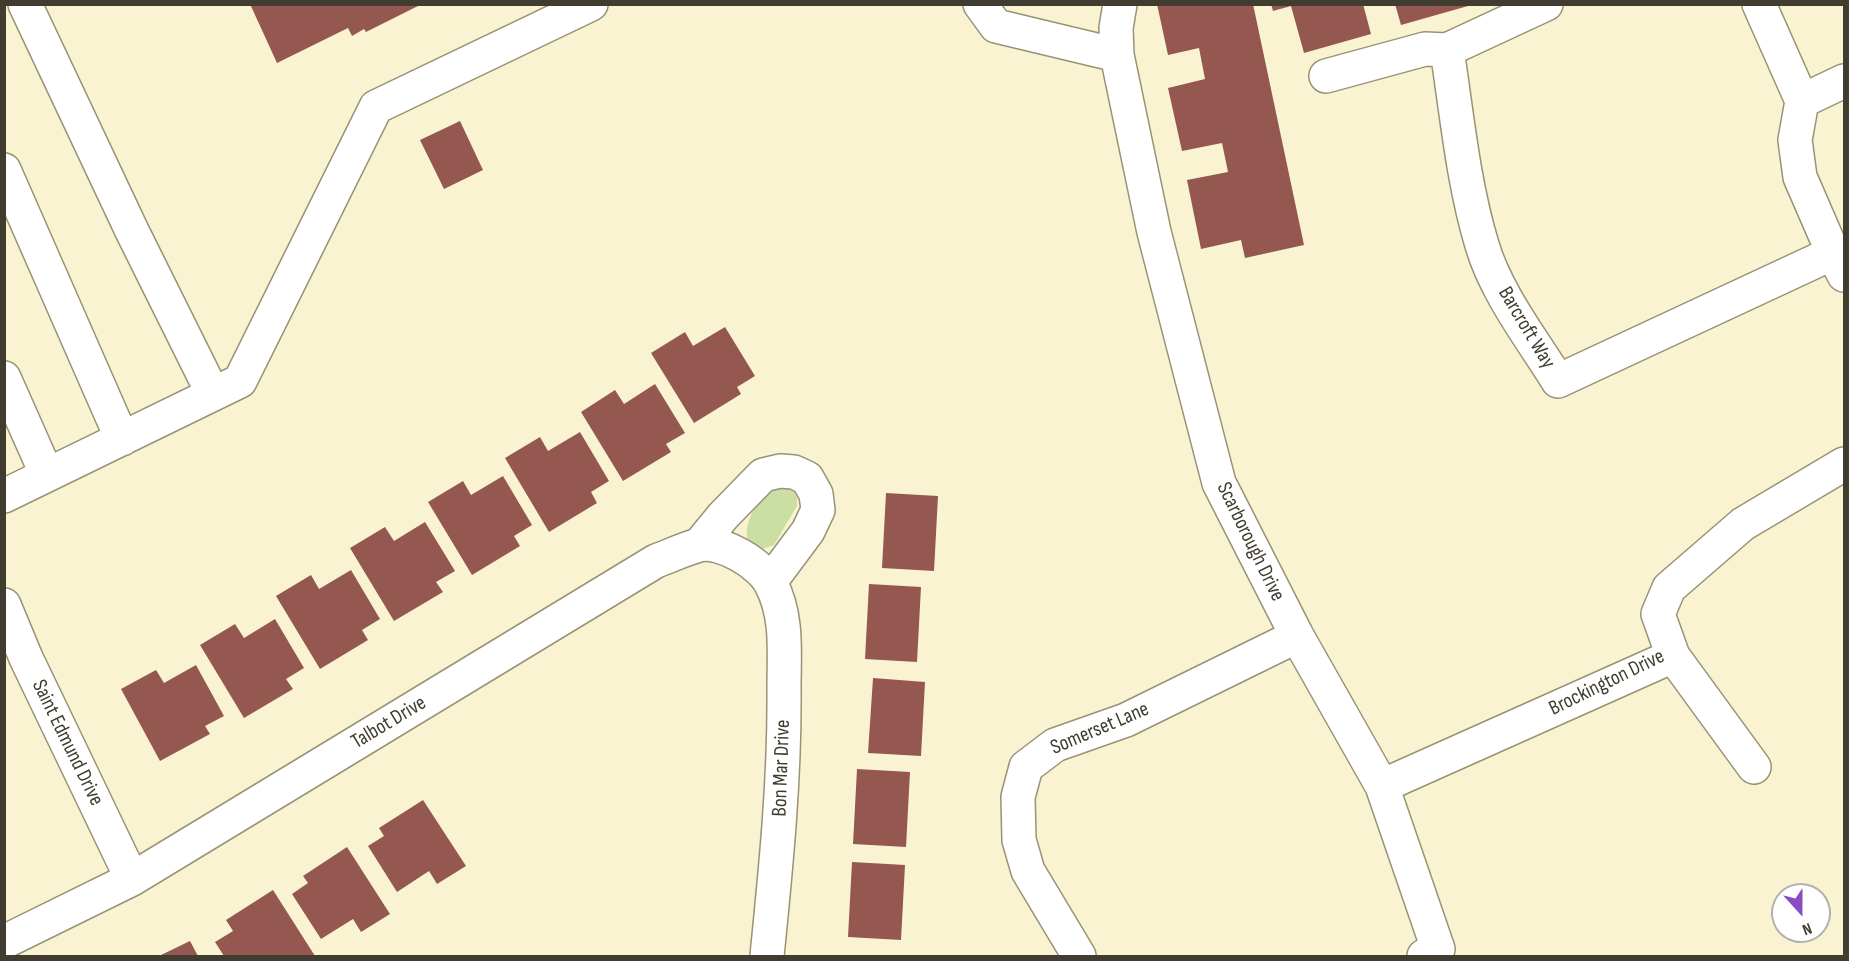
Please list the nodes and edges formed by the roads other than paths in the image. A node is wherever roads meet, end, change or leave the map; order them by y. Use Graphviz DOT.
graph roads {
  1 [pos="25,4"];
  2 [pos="591,4"];
  3 [pos="980,4"];
  4 [pos="1120,4"];
  5 [pos="1546,4"];
  6 [pos="1758,4"];
  7 [pos="1447,50"];
  8 [pos="1117,55"];
  9 [pos="1326,76"];
  10 [pos="1845,81"];
  11 [pos="1802,101"];
  12 [pos="4,170"];
  13 [pos="1839,264"];
  14 [pos="4,378"];
  15 [pos="213,394"];
  16 [pos="122,439"];
  17 [pos="1845,464"];
  18 [pos="47,475"];
  19 [pos="4,496"];
  20 [pos="700,544"];
  21 [pos="770,582"];
  22 [pos="4,605"];
  23 [pos="1297,636"];
  24 [pos="1673,656"];
  25 [pos="1754,768"];
  26 [pos="1382,786"];
  27 [pos="132,879"];
  28 [pos="4,942"];
  29 [pos="1431,953"];
  30 [pos="767,957"];
  31 [pos="1079,957"];
  1 -- 15 [label="street"];
  2 -- 15 [label="street"];
  3 -- 8 [label="street"];
  4 -- 8 [label="street, Scarborough Drive"];
  5 -- 7 [label="street"];
  6 -- 11 [label="street"];
  7 -- 9 [label="street"];
  7 -- 13 [label="street, Barcroft Way"];
  8 -- 23 [label="street, Scarborough Drive"];
  10 -- 11 [label="street"];
  11 -- 13 [label="street"];
  12 -- 16 [label="street"];
  14 -- 18 [label="street"];
  15 -- 16 [label="street"];
  16 -- 18 [label="street"];
  17 -- 24 [label="street, Brockington Drive"];
  18 -- 19 [label="street"];
  20 -- 21 [label="street"];
  20 -- 21 [label="street"];
  20 -- 27 [label="street, Talbot Drive"];
  21 -- 30 [label="street, Bon Mar Drive"];
  22 -- 27 [label="street, Saint Edmund Drive"];
  23 -- 26 [label="street, Scarborough Drive"];
  23 -- 31 [label="street, Somerset Lane"];
  24 -- 25 [label="street"];
  24 -- 26 [label="street, Brockington Drive"];
  26 -- 29 [label="street, Scarborough Drive"];
  27 -- 28 [label="street, Talbot Drive"];
}
